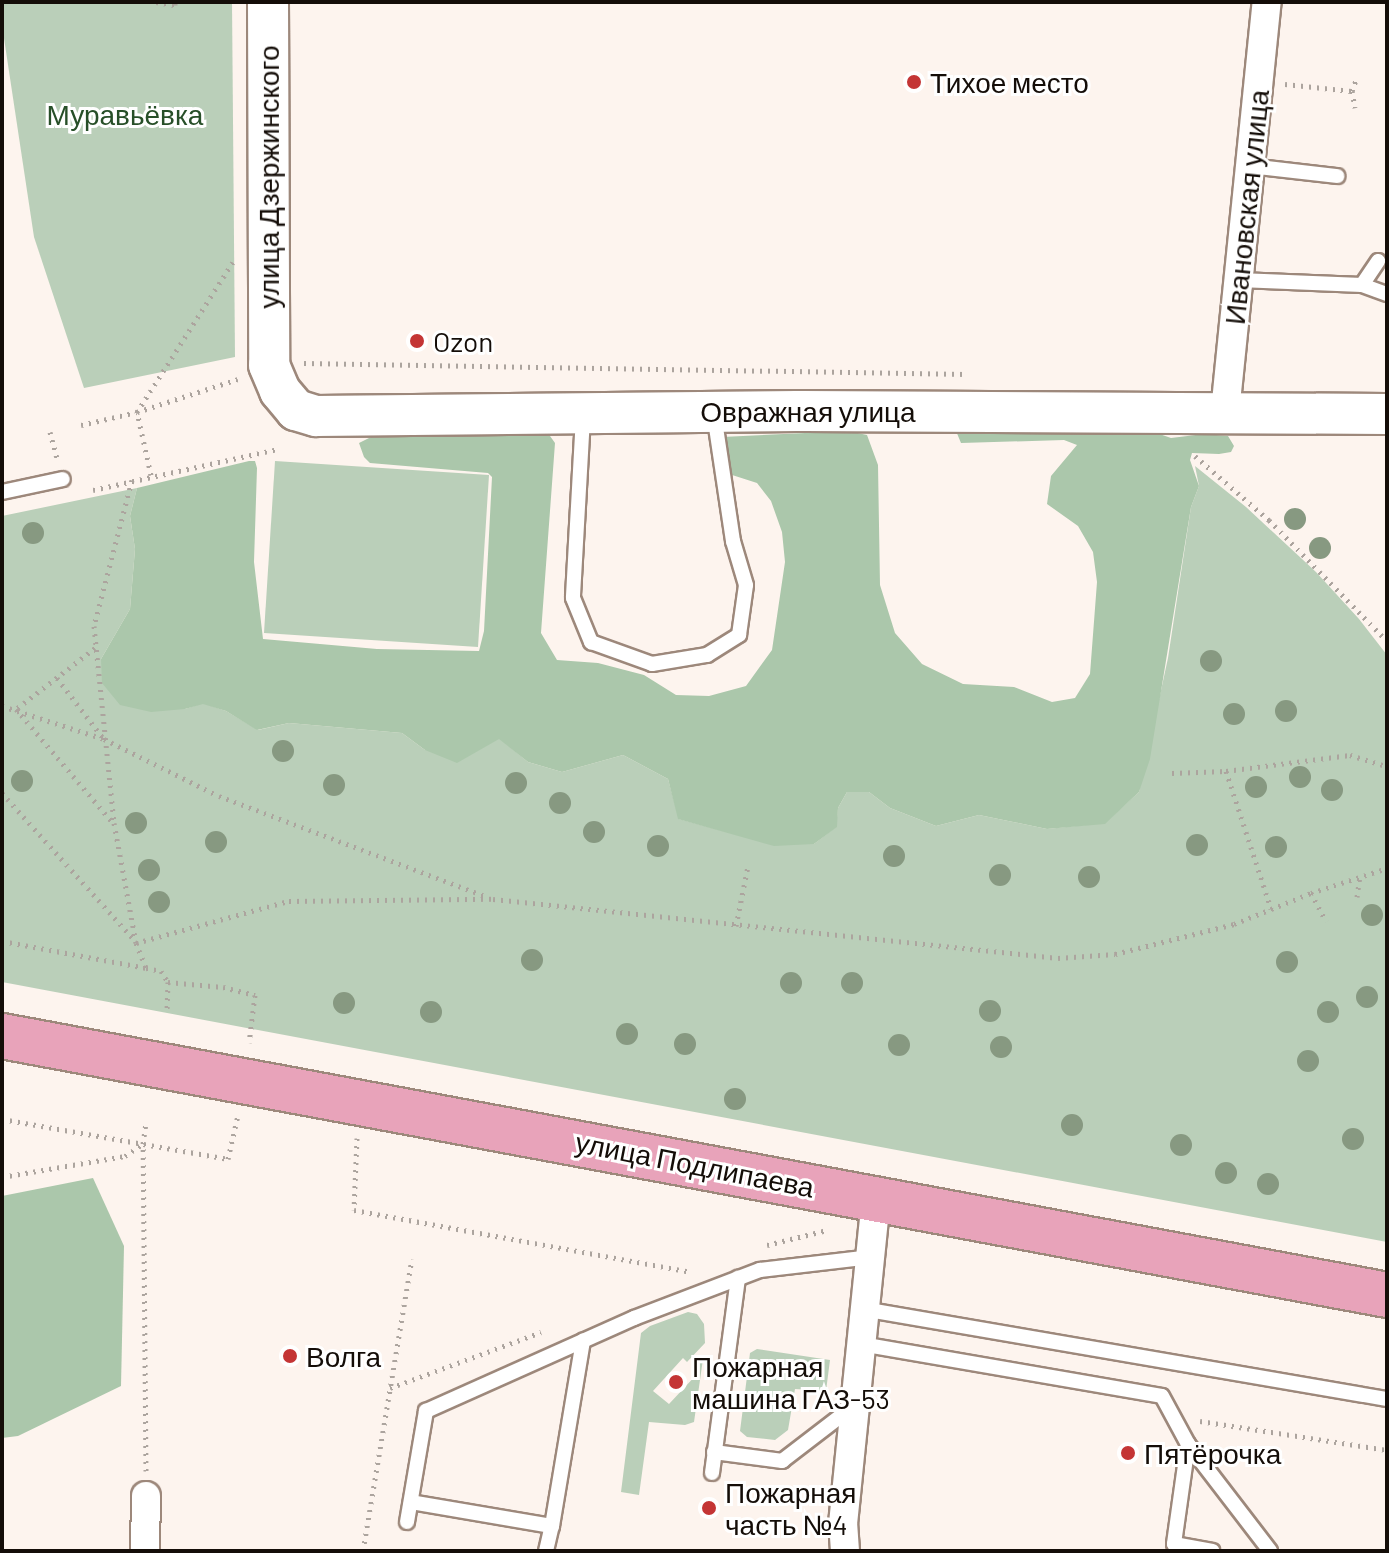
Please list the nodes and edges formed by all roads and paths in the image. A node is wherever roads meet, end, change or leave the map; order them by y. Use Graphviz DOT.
graph roads {
  1 [pos="156,2"];
  2 [pos="175,2"];
  3 [pos="268,2"];
  4 [pos="1267,2"];
  5 [pos="1357,77"];
  6 [pos="1280,84"];
  7 [pos="1352,91"];
  8 [pos="1355,108"];
  9 [pos="1250,166"];
  10 [pos="1337,176"];
  11 [pos="241,249"];
  12 [pos="1378,261"];
  13 [pos="1323,271"];
  14 [pos="1239,280"];
  15 [pos="1312,283"];
  16 [pos="1362,285"];
  17 [pos="1387,294"];
  18 [pos="256,364"];
  19 [pos="137,412"];
  20 [pos="714,412"];
  21 [pos="1225,412"];
  22 [pos="583,413"];
  23 [pos="1387,414"];
  24 [pos="81,425"];
  25 [pos="278,449"];
  26 [pos="1195,456"];
  27 [pos="151,475"];
  28 [pos="63,479"];
  29 [pos="132,480"];
  30 [pos="93,490"];
  31 [pos="2,492"];
  32 [pos="1387,641"];
  33 [pos="96,647"];
  34 [pos="57,678"];
  35 [pos="2,706"];
  36 [pos="16,709"];
  37 [pos="104,739"];
  38 [pos="1387,766"];
  39 [pos="1226,771"];
  40 [pos="1172,773"];
  41 [pos="2,793"];
  42 [pos="114,823"];
  43 [pos="748,866"];
  44 [pos="1387,868"];
  45 [pos="1360,875"];
  46 [pos="1311,893"];
  47 [pos="1357,897"];
  48 [pos="493,899"];
  49 [pos="1271,909"];
  50 [pos="1326,921"];
  51 [pos="736,926"];
  52 [pos="2,941"];
  53 [pos="136,943"];
  54 [pos="146,968"];
  55 [pos="168,982"];
  56 [pos="167,1011"];
  57 [pos="2,1036"];
  58 [pos="249,1043"];
  59 [pos="238,1115"];
  60 [pos="2,1119"];
  61 [pos="146,1123"];
  62 [pos="357,1138"];
  63 [pos="143,1144"];
  64 [pos="2,1177"];
  65 [pos="876,1198"];
  66 [pos="871,1257"];
  67 [pos="412,1259"];
  68 [pos="696,1273"];
  69 [pos="738,1278"];
  70 [pos="1387,1295"];
  71 [pos="863,1309"];
  72 [pos="583,1341"];
  73 [pos="861,1344"];
  74 [pos="1387,1399"];
  75 [pos="856,1405"];
  76 [pos="1188,1444"];
  77 [pos="714,1452"];
  78 [pos="712,1473"];
  79 [pos="146,1496"];
  80 [pos="411,1502"];
  81 [pos="407,1522"];
  82 [pos="552,1526"];
  83 [pos="1173,1548"];
  84 [pos="145,1551"];
  85 [pos="363,1551"];
  86 [pos="546,1551"];
  87 [pos="845,1551"];
  88 [pos="1212,1551"];
  89 [pos="1270,1551"];
  1 -- 2 [label="path"];
  3 -- 18 [label="street, улица Дзержинского"];
  4 -- 9 [label="street, Ивановская улица"];
  5 -- 7 [label="path"];
  6 -- 7 [label="path"];
  7 -- 8 [label="path"];
  9 -- 10 [label="lane"];
  9 -- 14 [label="street, Ивановская улица"];
  11 -- 19 [label="path"];
  12 -- 16 [label="lane"];
  13 -- 15 [label="lane"];
  14 -- 15 [label="lane"];
  14 -- 21 [label="street, Ивановская улица"];
  15 -- 16 [label="lane"];
  16 -- 17 [label="lane"];
  18 -- 19 [label="path"];
  18 -- 22 [label="street, Овражная улица"];
  19 -- 24 [label="path"];
  19 -- 27 [label="path"];
  20 -- 21 [label="street, Овражная улица"];
  20 -- 22 [label="street, Овражная улица"];
  20 -- 22 [label="lane"];
  21 -- 23 [label="street, Овражная улица"];
  25 -- 27 [label="path"];
  26 -- 32 [label="path"];
  27 -- 29 [label="path"];
  28 -- 31 [label="lane"];
  29 -- 30 [label="path"];
  29 -- 33 [label="path"];
  33 -- 34 [label="path"];
  33 -- 37 [label="path"];
  34 -- 36 [label="path"];
  34 -- 37 [label="path"];
  35 -- 36 [label="path"];
  36 -- 37 [label="path"];
  36 -- 42 [label="path"];
  37 -- 42 [label="path"];
  37 -- 48 [label="path"];
  38 -- 39 [label="path"];
  39 -- 40 [label="path"];
  39 -- 49 [label="path"];
  41 -- 53 [label="path"];
  42 -- 53 [label="path"];
  43 -- 51 [label="path"];
  44 -- 45 [label="path"];
  45 -- 46 [label="path"];
  45 -- 47 [label="path"];
  46 -- 49 [label="path"];
  46 -- 50 [label="path"];
  48 -- 51 [label="path"];
  48 -- 53 [label="path"];
  49 -- 51 [label="path"];
  52 -- 54 [label="path"];
  53 -- 54 [label="path"];
  54 -- 55 [label="path"];
  55 -- 56 [label="path"];
  55 -- 58 [label="path"];
  57 -- 65 [label="main road, улица Подлипаева"];
  59 -- 63 [label="path"];
  60 -- 63 [label="path"];
  61 -- 63 [label="path"];
  62 -- 68 [label="path"];
  63 -- 64 [label="path"];
  63 -- 79 [label="path"];
  65 -- 66 [label="street"];
  65 -- 70 [label="main road, улица Подлипаева"];
  66 -- 69 [label="lane"];
  66 -- 71 [label="street"];
  67 -- 85 [label="path"];
  69 -- 72 [label="lane"];
  69 -- 77 [label="lane"];
  71 -- 73 [label="street"];
  71 -- 74 [label="lane"];
  72 -- 80 [label="lane"];
  72 -- 82 [label="lane"];
  73 -- 75 [label="street"];
  73 -- 76 [label="lane"];
  75 -- 77 [label="lane"];
  75 -- 87 [label="street"];
  76 -- 83 [label="lane"];
  76 -- 89 [label="lane"];
  77 -- 78 [label="lane"];
  79 -- 84 [label="street"];
  80 -- 81 [label="lane"];
  80 -- 82 [label="lane"];
  82 -- 86 [label="lane"];
  83 -- 88 [label="lane"];
}
